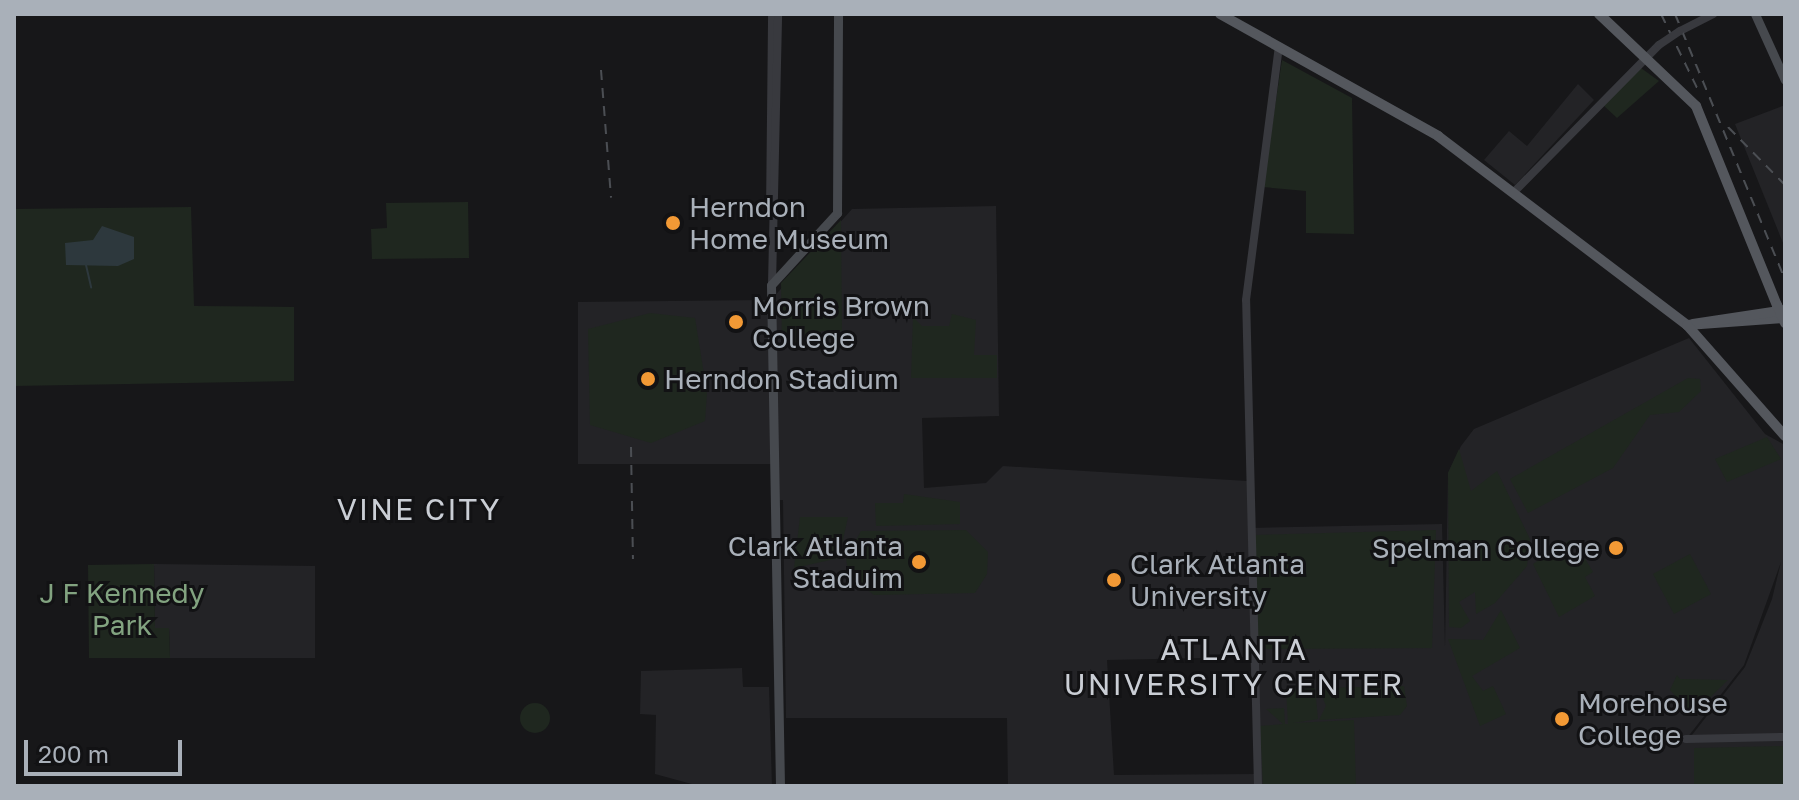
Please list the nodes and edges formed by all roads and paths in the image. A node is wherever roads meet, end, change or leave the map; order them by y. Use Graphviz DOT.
graph roads {
  1 [pos="775,14"];
  2 [pos="838,14"];
  3 [pos="1220,14"];
  4 [pos="1599,14"];
  5 [pos="1713,14"];
  6 [pos="1755,14"];
  7 [pos="1279,46"];
  8 [pos="1646,55"];
  9 [pos="1785,80"];
  10 [pos="1513,193"];
  11 [pos="771,285"];
  12 [pos="1781,307"];
  13 [pos="1785,321"];
  14 [pos="1687,325"];
  15 [pos="1785,436"];
  16 [pos="1785,737"];
  17 [pos="1686,739"];
  18 [pos="780,786"];
  19 [pos="1258,786"];
  1 -- 11 [label="street"];
  2 -- 11 [label="main road"];
  3 -- 7 [label="main road"];
  4 -- 8 [label="main road"];
  5 -- 8 [label="street, bridge"];
  6 -- 9 [label="main road"];
  7 -- 10 [label="main road"];
  7 -- 19 [label="street"];
  8 -- 10 [label="street"];
  8 -- 12 [label="main road"];
  10 -- 14 [label="main road"];
  11 -- 18 [label="main road"];
  12 -- 13 [label="main road, bridge"];
  12 -- 14 [label="main road"];
  13 -- 14 [label="main road"];
  14 -- 15 [label="main road"];
  16 -- 17 [label="street"];
}
